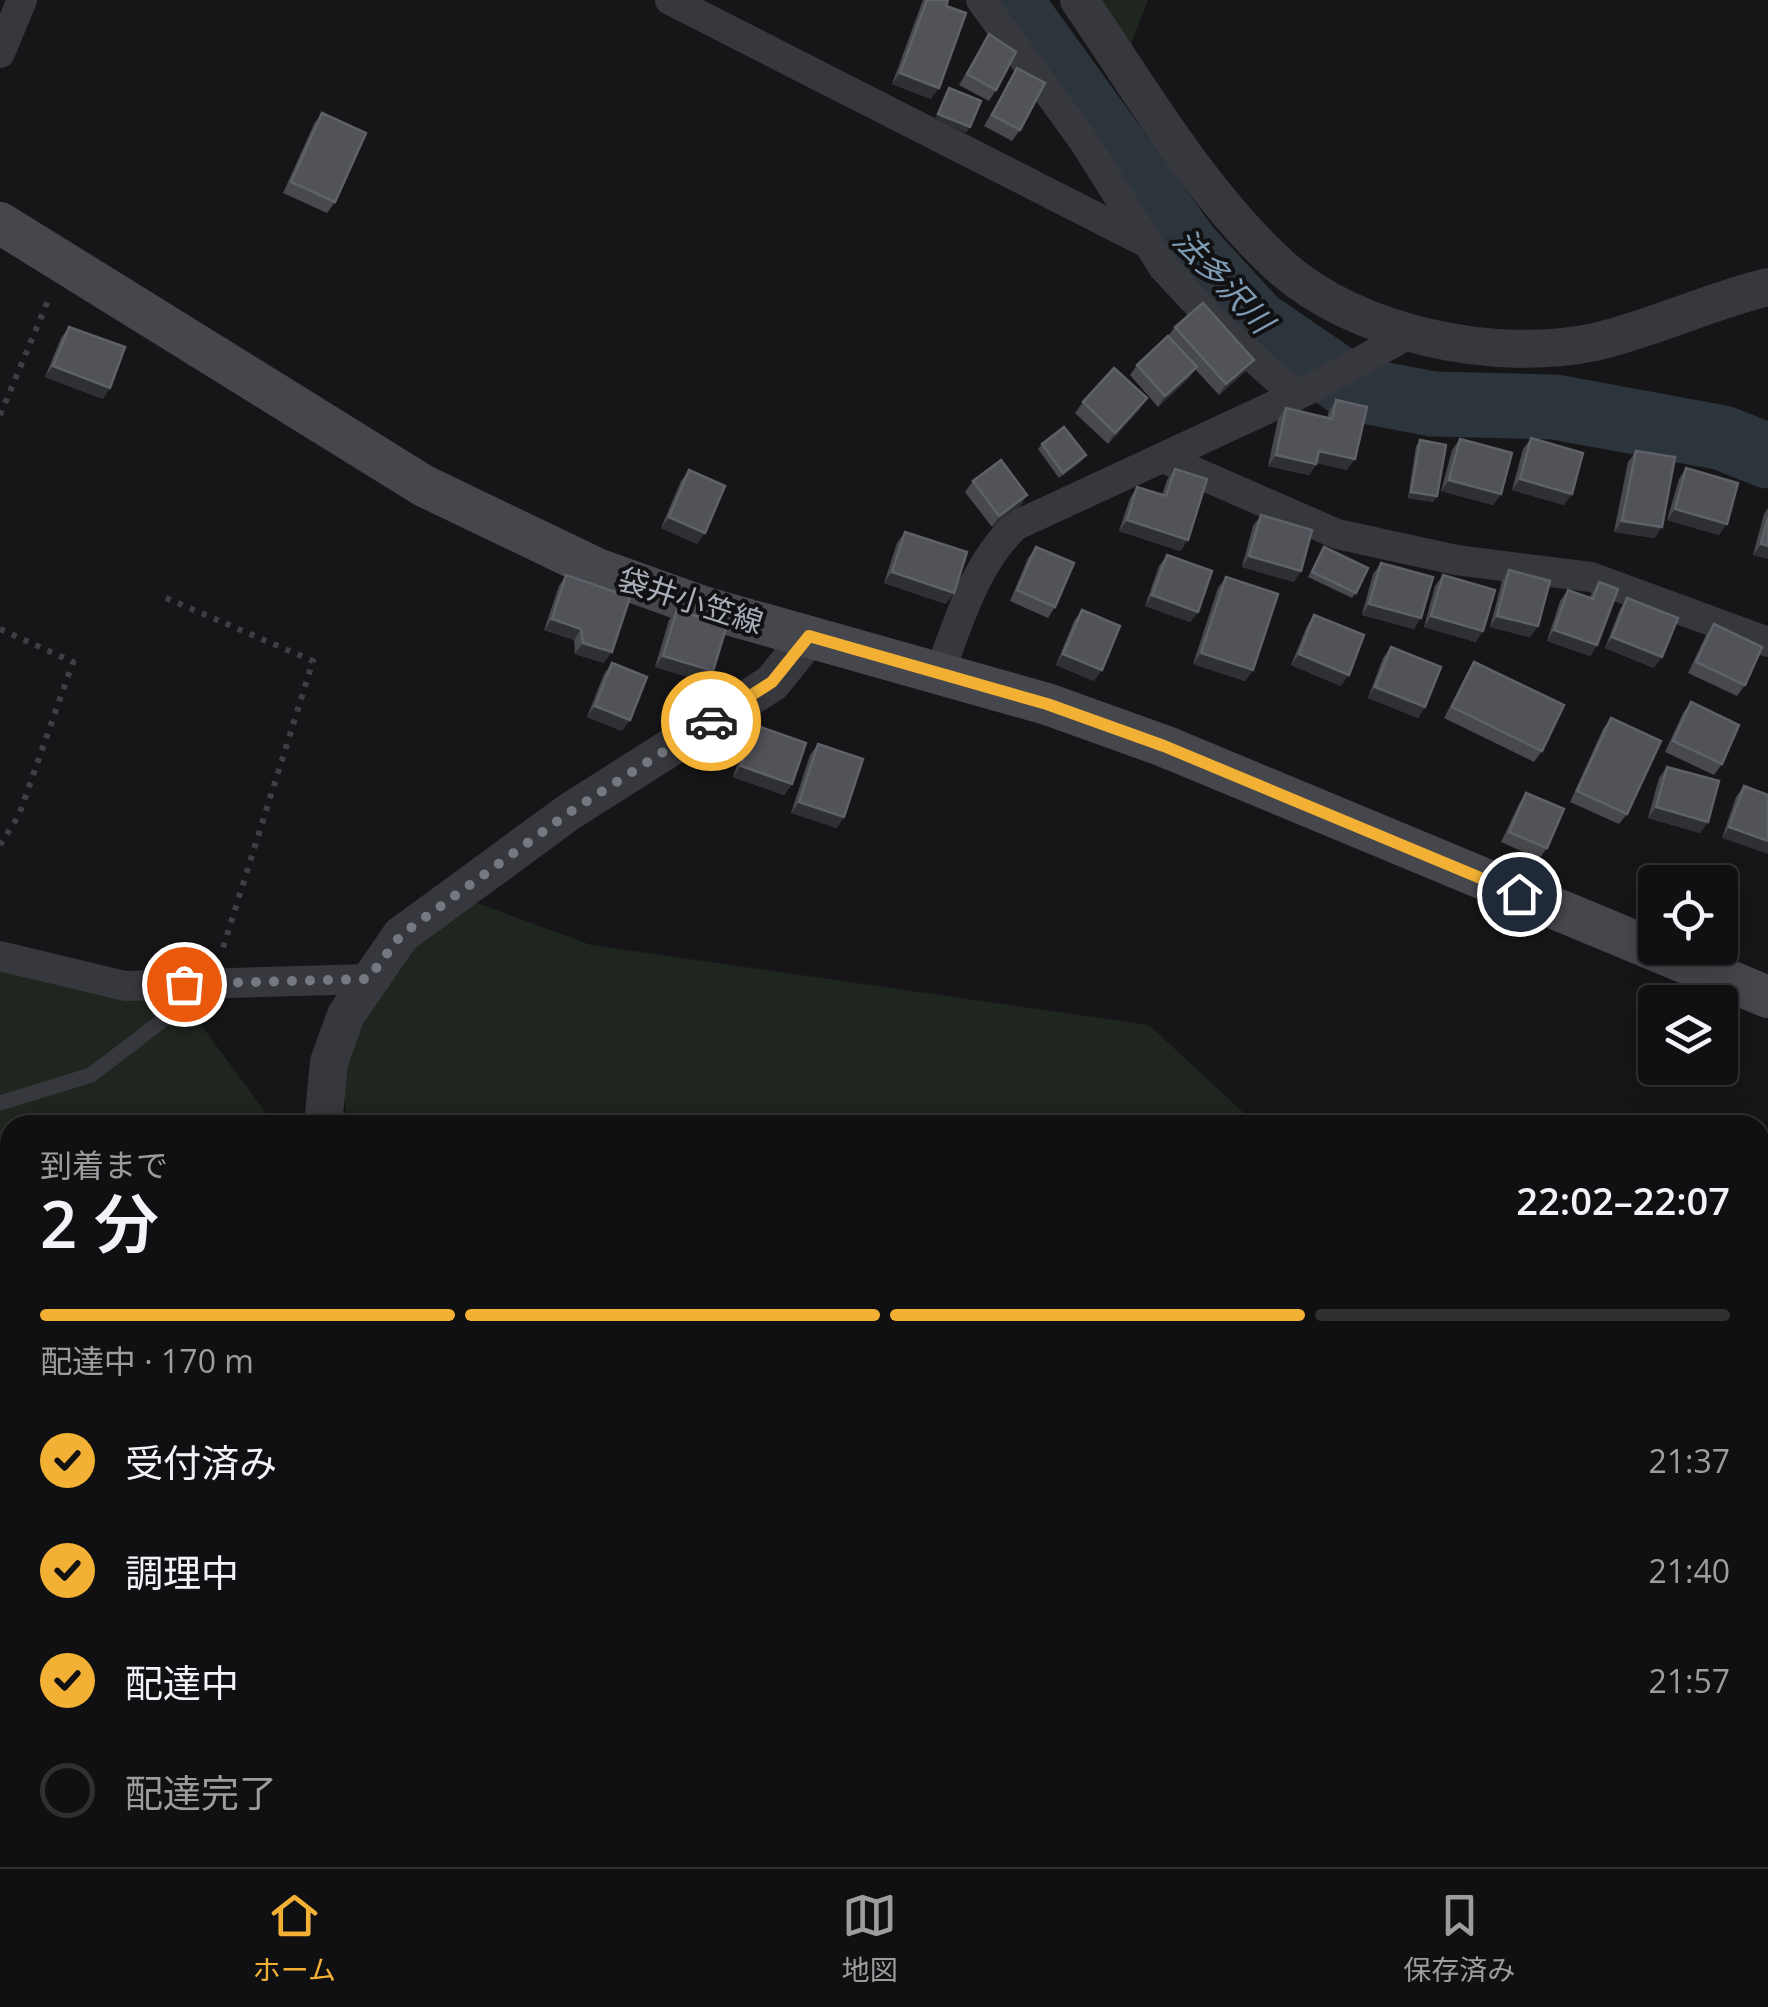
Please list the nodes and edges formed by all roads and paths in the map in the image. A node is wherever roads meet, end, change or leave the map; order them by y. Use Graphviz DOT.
graph roads {
  1 [pos="22,0"];
  2 [pos="670,0"];
  3 [pos="980,0"];
  4 [pos="1080,0"];
  5 [pos="0,53"];
  6 [pos="0,223"];
  7 [pos="1149,244"];
  8 [pos="64,262"];
  9 [pos="1768,287"];
  10 [pos="1409,334"];
  11 [pos="1304,392"];
  12 [pos="0,415"];
  13 [pos="1162,458"];
  14 [pos="166,598"];
  15 [pos="0,629"];
  16 [pos="809,636"];
  17 [pos="1768,642"];
  18 [pos="939,674"];
  19 [pos="0,846"];
  20 [pos="0,956"];
  21 [pos="368,979"];
  22 [pos="212,983"];
  23 [pos="1768,997"];
  24 [pos="0,1103"];
  25 [pos="324,1115"];
  1 -- 5 [label="street"];
  2 -- 7 [label="street"];
  3 -- 7 [label="street"];
  4 -- 10 [label="street"];
  6 -- 8 [label="main road, 袋井小笠線"];
  7 -- 11 [label="street"];
  8 -- 12 [label="path"];
  8 -- 16 [label="main road, 袋井小笠線"];
  9 -- 10 [label="street"];
  10 -- 11 [label="street"];
  11 -- 13 [label="street"];
  13 -- 17 [label="street"];
  13 -- 18 [label="street"];
  14 -- 22 [label="path"];
  15 -- 19 [label="path"];
  16 -- 18 [label="main road, 袋井小笠線"];
  16 -- 21 [label="street"];
  18 -- 23 [label="main road, 袋井小笠線"];
  20 -- 22 [label="street"];
  21 -- 22 [label="street"];
  21 -- 25 [label="street"];
  22 -- 24 [label="lane"];
}
